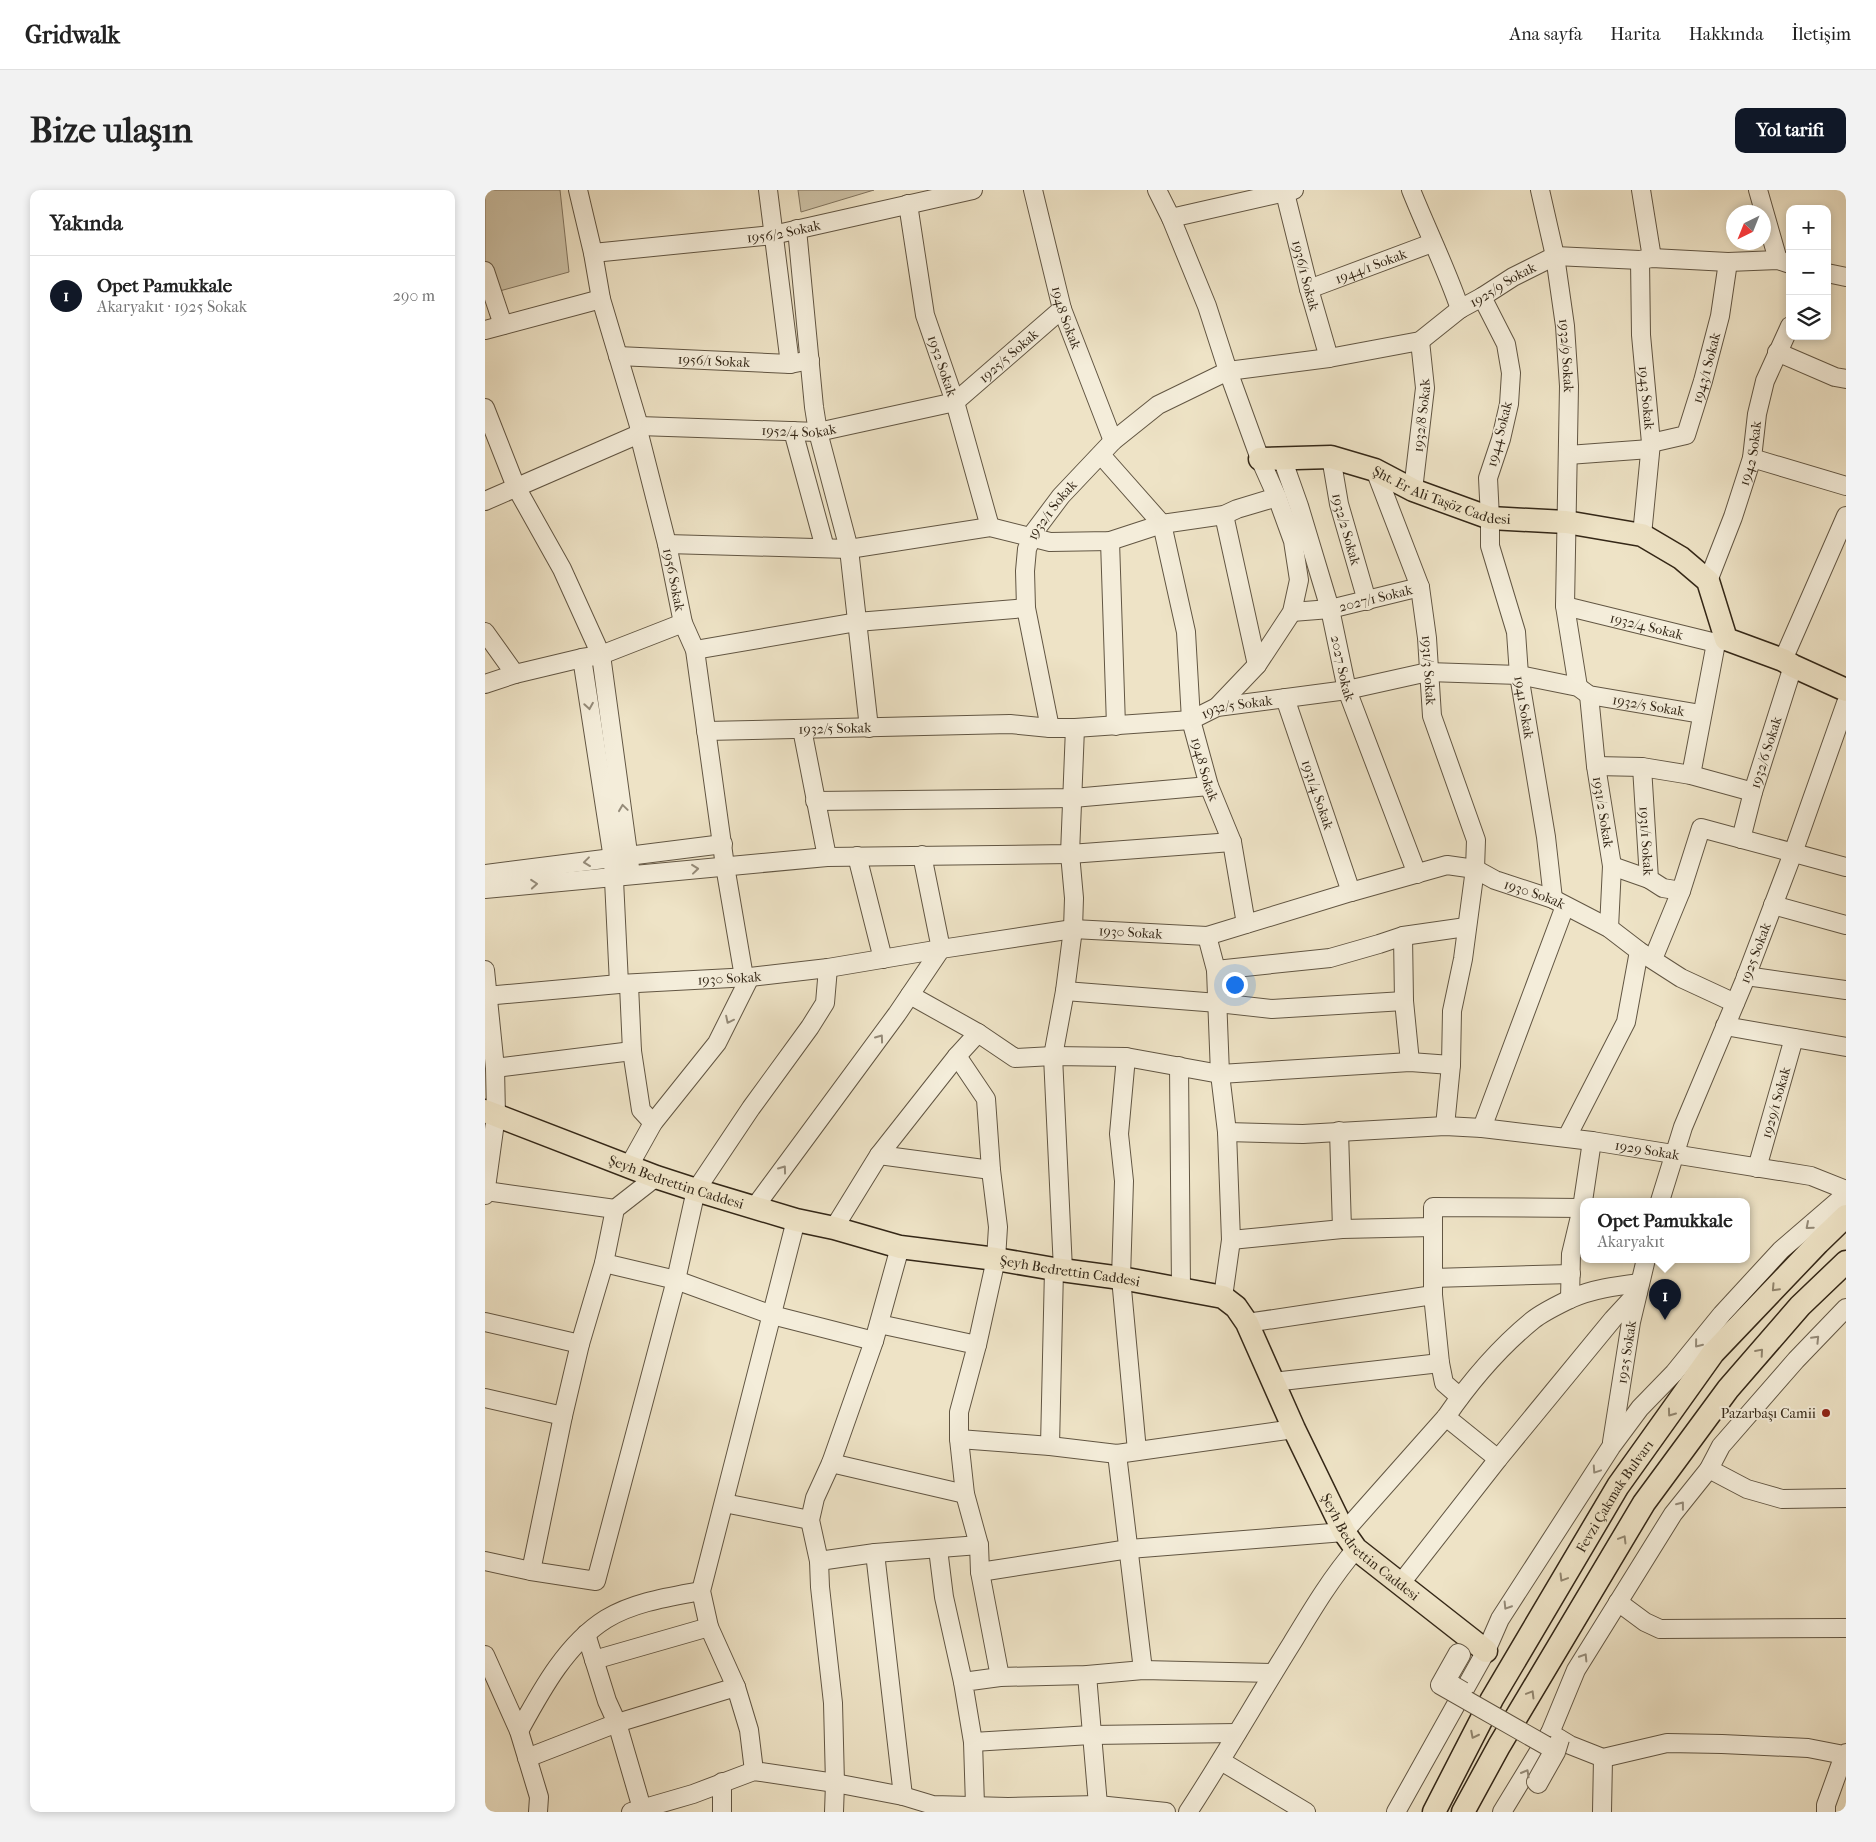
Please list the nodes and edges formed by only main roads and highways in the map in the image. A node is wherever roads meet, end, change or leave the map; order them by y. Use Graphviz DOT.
graph roads {
  1 [pos="1260,459"];
  2 [pos="1845,703"];
  3 [pos="490,1113"];
  4 [pos="1846,1216"];
  5 [pos="1846,1262"];
  6 [pos="1486,1651"];
  7 [pos="1434,1812"];
  8 [pos="1463,1812"];
  1 -- 2 [label="main road, Şht. Er Ali Taşöz Caddesi"];
  3 -- 6 [label="main road, Şeyh Bedrettin Caddesi"];
  4 -- 7 [label="main road, Fevzi Çakmak Bulvarı, one-way"];
  8 -- 5 [label="main road, Fevzi Çakmak Bulvarı, one-way"];
}
